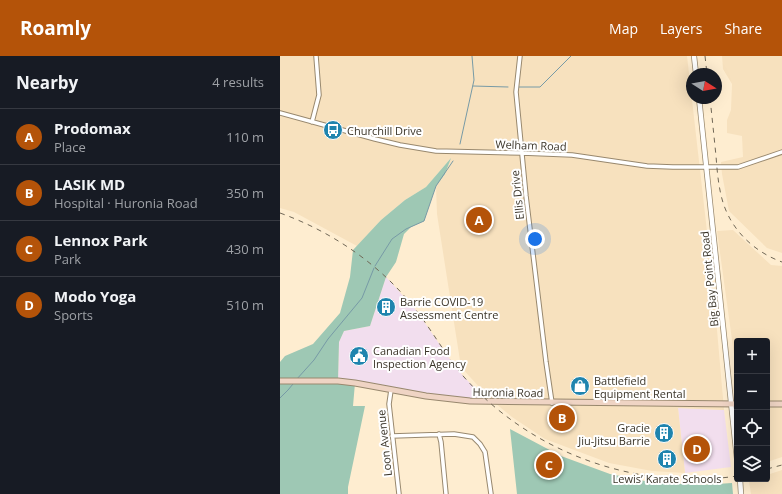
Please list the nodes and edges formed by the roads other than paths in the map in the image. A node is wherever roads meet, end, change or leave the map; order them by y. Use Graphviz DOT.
graph roads {
  1 [pos="316,56"];
  2 [pos="520,56"];
  3 [pos="694,56"];
  4 [pos="695,68"];
  5 [pos="699,104"];
  6 [pos="280,113"];
  7 [pos="312,122"];
  8 [pos="782,152"];
  9 [pos="522,153"];
  10 [pos="706,167"];
  11 [pos="280,381"];
  12 [pos="391,390"];
  13 [pos="552,403"];
  14 [pos="730,404"];
  15 [pos="734,404"];
  16 [pos="770,404"];
  17 [pos="782,404"];
  18 [pos="439,434"];
  19 [pos="392,436"];
  20 [pos="735,446"];
  21 [pos="740,482"];
  22 [pos="398,494"];
  23 [pos="446,494"];
  24 [pos="491,494"];
  25 [pos="741,494"];
  1 -- 7 [label="street"];
  2 -- 9 [label="street, Ellis Drive"];
  3 -- 4 [label="street"];
  5 -- 10 [label="street, Big Bay Point Road"];
  6 -- 7 [label="street, Welham Road"];
  7 -- 9 [label="street, Welham Road"];
  8 -- 10 [label="street, Welham Road"];
  9 -- 10 [label="street, Welham Road"];
  9 -- 13 [label="street, Ellis Drive"];
  10 -- 14 [label="street, Big Bay Point Road"];
  11 -- 12 [label="main road, Huronia Road"];
  12 -- 13 [label="main road, Huronia Road"];
  12 -- 19 [label="street, Loon Avenue"];
  13 -- 14 [label="main road, Huronia Road"];
  14 -- 15 [label="main road, Huronia Road"];
  14 -- 20 [label="street, Big Bay Point Road"];
  16 -- 17 [label="main road"];
  18 -- 19 [label="street"];
  18 -- 23 [label="street"];
  18 -- 24 [label="street"];
  19 -- 22 [label="street, Loon Avenue"];
  21 -- 25 [label="street"];
}
